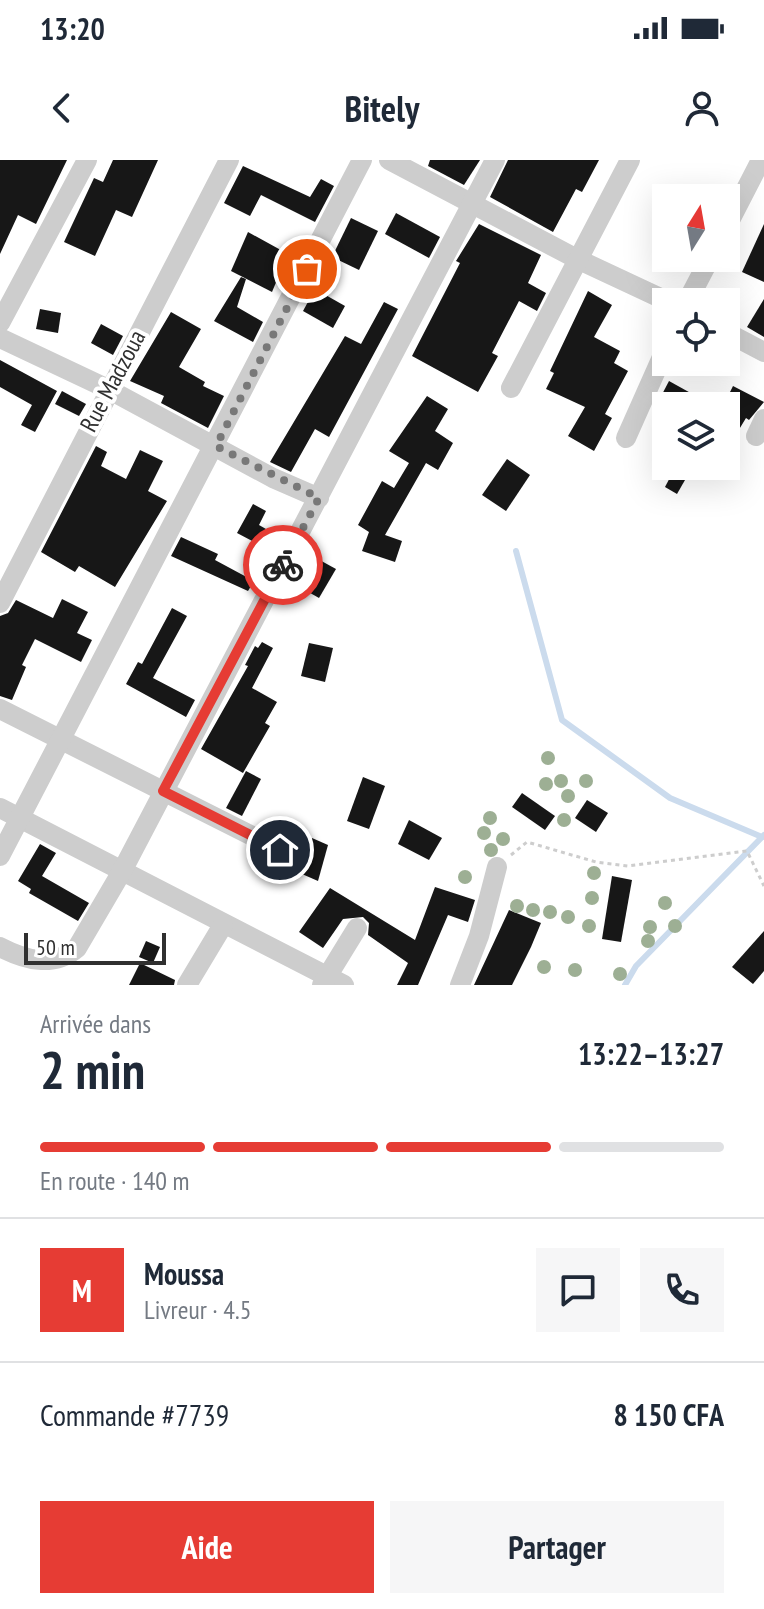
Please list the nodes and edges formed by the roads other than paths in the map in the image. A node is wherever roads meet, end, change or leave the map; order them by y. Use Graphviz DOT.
graph roads {
  1 [pos="87,160"];
  2 [pos="229,160"];
  3 [pos="362,160"];
  4 [pos="389,160"];
  5 [pos="495,160"];
  6 [pos="630,160"];
  7 [pos="761,160"];
  8 [pos="740,201"];
  9 [pos="471,204"];
  10 [pos="577,259"];
  11 [pos="652,294"];
  12 [pos="0,323"];
  13 [pos="0,338"];
  14 [pos="740,339"];
  15 [pos="764,352"];
  16 [pos="654,376"];
  17 [pos="511,388"];
  18 [pos="108,389"];
  19 [pos="626,438"];
  20 [pos="216,446"];
  21 [pos="319,498"];
  22 [pos="0,603"];
  23 [pos="0,709"];
  24 [pos="60,739"];
  25 [pos="163,791"];
  26 [pos="0,808"];
  27 [pos="20,818"];
  28 [pos="280,850"];
  29 [pos="0,856"];
  30 [pos="497,867"];
  31 [pos="121,873"];
  32 [pos="223,925"];
  33 [pos="357,928"];
  34 [pos="0,947"];
  35 [pos="331,982"];
  36 [pos="187,985"];
  37 [pos="460,985"];
  1 -- 12 [label="street"];
  2 -- 18 [label="street, Rue Madzoua"];
  3 -- 20 [label="street"];
  4 -- 9 [label="street"];
  5 -- 9 [label="street"];
  6 -- 10 [label="street"];
  7 -- 8 [label="street"];
  9 -- 10 [label="street"];
  9 -- 21 [label="street"];
  10 -- 11 [label="street"];
  10 -- 17 [label="street"];
  13 -- 18 [label="street"];
  14 -- 15 [label="street"];
  16 -- 19 [label="street"];
  18 -- 20 [label="street"];
  18 -- 22 [label="street, Rue Madzoua"];
  20 -- 21 [label="street"];
  20 -- 24 [label="street"];
  21 -- 25 [label="street"];
  23 -- 24 [label="street"];
  24 -- 25 [label="street"];
  24 -- 27 [label="street"];
  25 -- 28 [label="street"];
  25 -- 31 [label="street"];
  26 -- 27 [label="street"];
  27 -- 29 [label="street"];
  27 -- 31 [label="street"];
  30 -- 37 [label="street"];
  31 -- 32 [label="street"];
  31 -- 34 [label="street"];
  32 -- 35 [label="street"];
  32 -- 36 [label="street"];
  33 -- 35 [label="street"];
}
